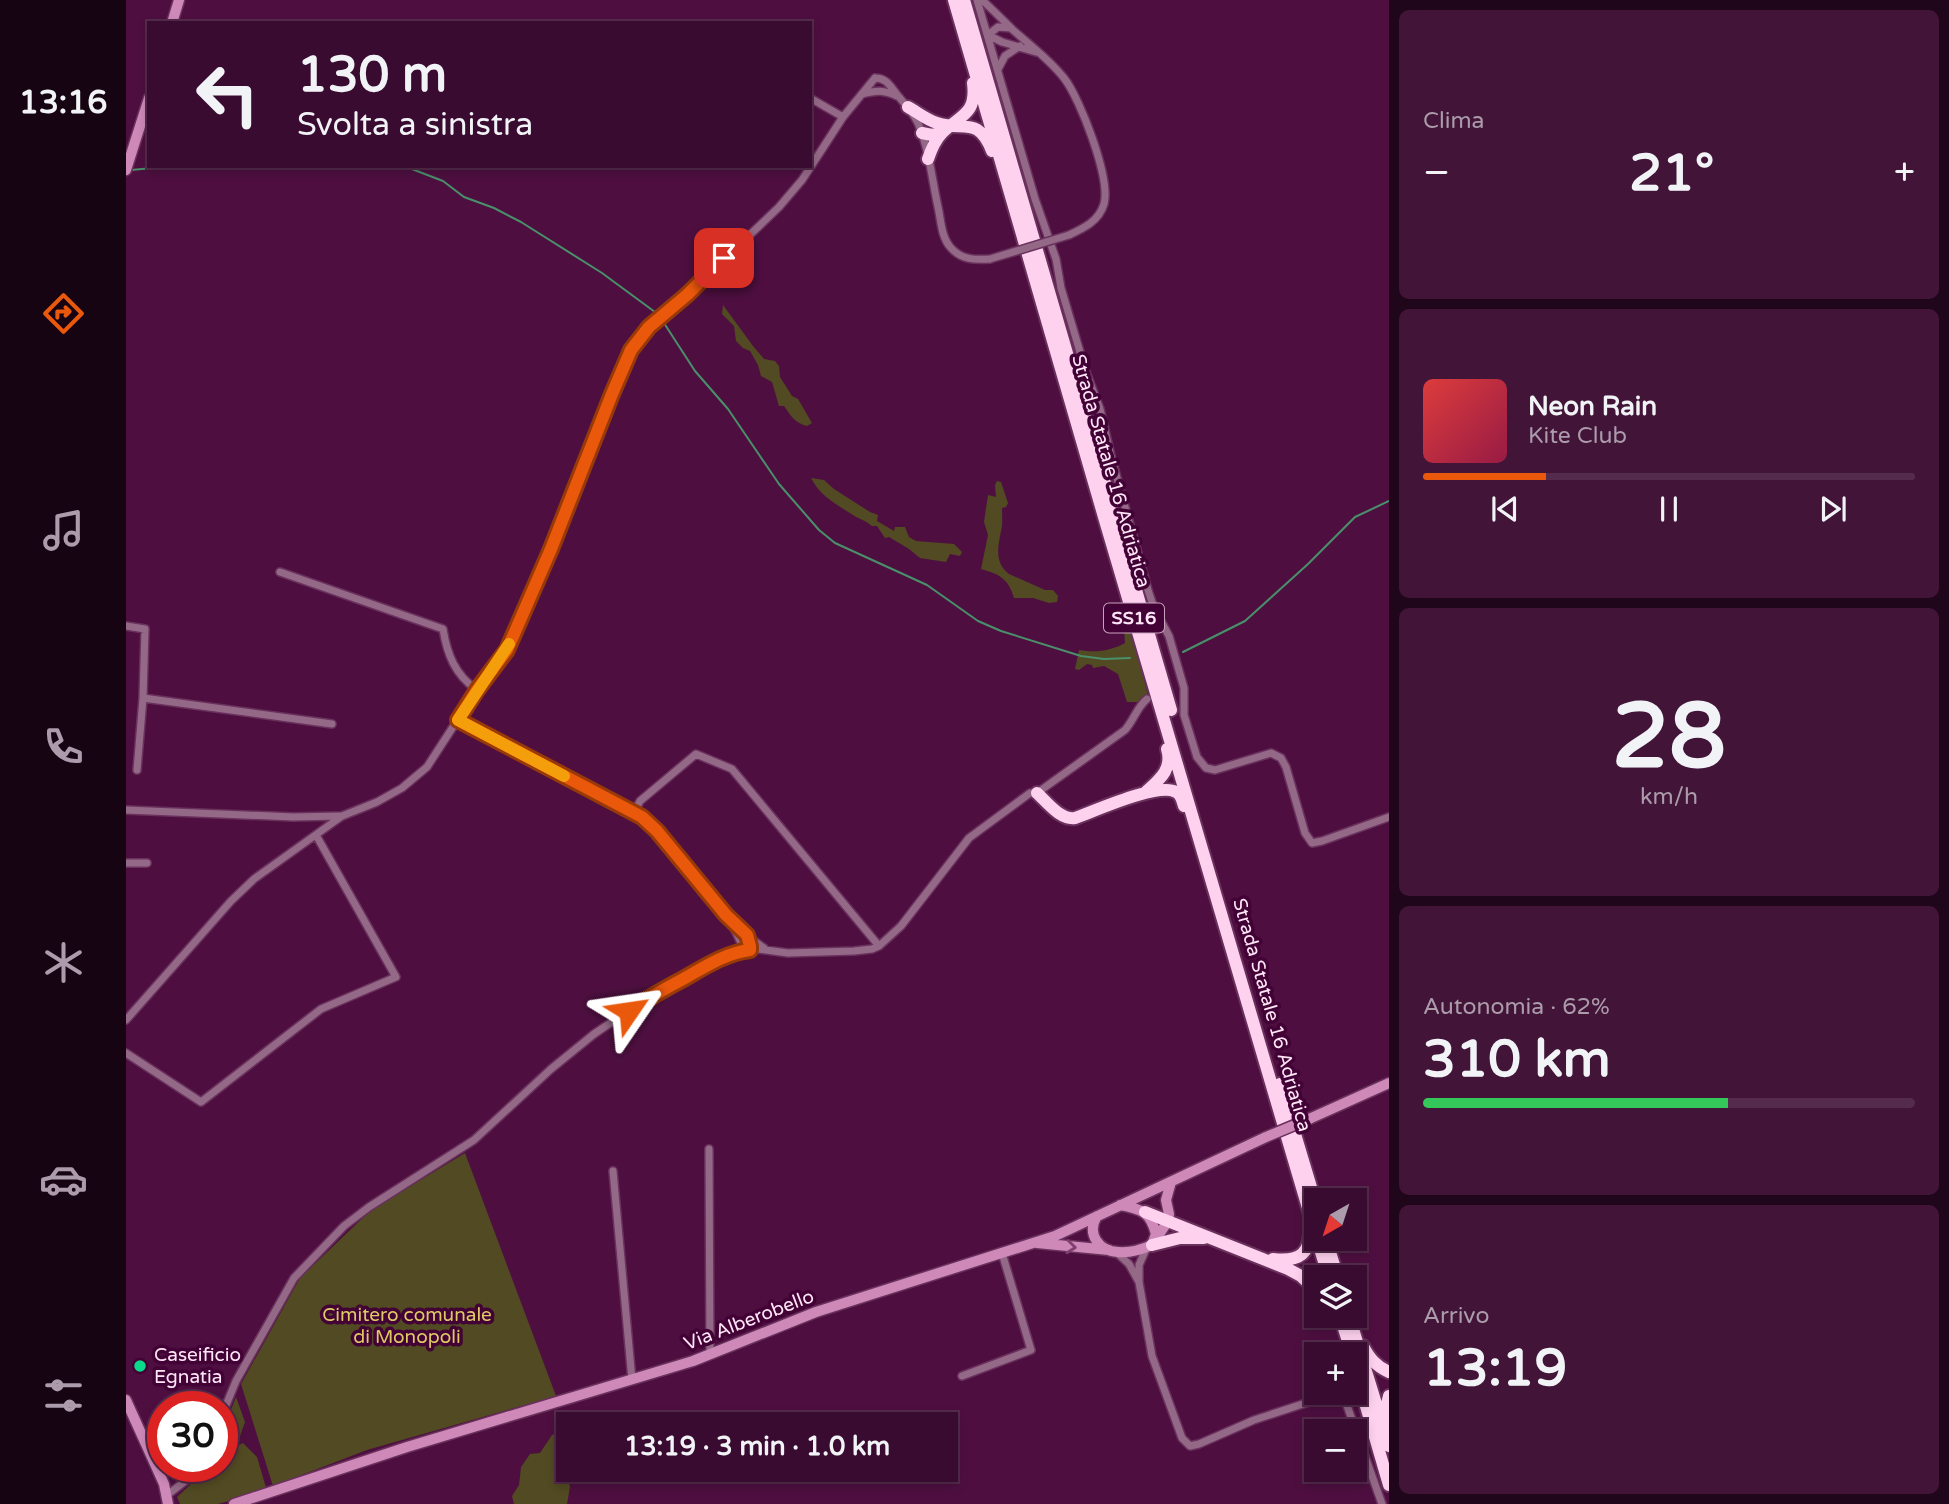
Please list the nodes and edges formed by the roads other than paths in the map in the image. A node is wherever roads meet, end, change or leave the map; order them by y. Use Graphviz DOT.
graph roads {
  1 [pos="179,0"];
  2 [pos="954,0"];
  3 [pos="964,0"];
  4 [pos="977,0"];
  5 [pos="982,0"];
  6 [pos="173,21"];
  7 [pos="1012,28"];
  8 [pos="988,35"];
  9 [pos="1020,46"];
  10 [pos="968,48"];
  11 [pos="1042,55"];
  12 [pos="998,69"];
  13 [pos="875,78"];
  14 [pos="884,90"];
  15 [pos="862,94"];
  16 [pos="898,96"];
  17 [pos="812,99"];
  18 [pos="147,104"];
  19 [pos="908,107"];
  20 [pos="844,117"];
  21 [pos="944,127"];
  22 [pos="922,133"];
  23 [pos="928,159"];
  24 [pos="812,165"];
  25 [pos="810,168"];
  26 [pos="126,170"];
  27 [pos="1015,210"];
  28 [pos="280,572"];
  29 [pos="126,626"];
  30 [pos="1184,688"];
  31 [pos="477,690"];
  32 [pos="1175,690"];
  33 [pos="143,698"];
  34 [pos="1153,699"];
  35 [pos="458,720"];
  36 [pos="332,724"];
  37 [pos="137,770"];
  38 [pos="1024,785"];
  39 [pos="1146,792"];
  40 [pos="1033,793"];
  41 [pos="126,810"];
  42 [pos="634,813"];
  43 [pos="342,816"];
  44 [pos="1389,817"];
  45 [pos="316,835"];
  46 [pos="126,863"];
  47 [pos="147,863"];
  48 [pos="1211,878"];
  49 [pos="726,915"];
  50 [pos="737,934"];
  51 [pos="747,935"];
  52 [pos="879,946"];
  53 [pos="747,950"];
  54 [pos="768,950"];
  55 [pos="735,953"];
  56 [pos="126,1020"];
  57 [pos="126,1052"];
  58 [pos="1389,1083"];
  59 [pos="709,1149"];
  60 [pos="613,1171"];
  61 [pos="1171,1182"];
  62 [pos="1306,1188"];
  63 [pos="1307,1188"];
  64 [pos="1120,1205"];
  65 [pos="1145,1212"];
  66 [pos="1097,1216"];
  67 [pos="1168,1221"];
  68 [pos="1208,1237"];
  69 [pos="1032,1243"];
  70 [pos="1152,1244"];
  71 [pos="1113,1251"];
  72 [pos="1305,1251"];
  73 [pos="1002,1252"];
  74 [pos="1265,1259"];
  75 [pos="1304,1279"];
  76 [pos="1139,1283"];
  77 [pos="1350,1328"];
  78 [pos="1353,1328"];
  79 [pos="710,1354"];
  80 [pos="1389,1372"];
  81 [pos="962,1376"];
  82 [pos="632,1380"];
  83 [pos="232,1391"];
  84 [pos="1389,1396"];
  85 [pos="126,1400"];
  86 [pos="1366,1405"];
  87 [pos="1389,1445"];
  88 [pos="184,1482"];
  89 [pos="1389,1485"];
  90 [pos="167,1493"];
  91 [pos="158,1504"];
  92 [pos="175,1504"];
  93 [pos="234,1504"];
  94 [pos="1382,1504"];
  1 -- 6 [label="main road"];
  2 -- 10 [label="highway, Strada Statale 16 Adriatica / SS16"];
  3 -- 63 [label="highway, Strada Statale 16 Adriatica / SS16"];
  4 -- 8 [label="street"];
  5 -- 7 [label="street"];
  7 -- 8 [label="street"];
  7 -- 11 [label="street"];
  8 -- 9 [label="street"];
  8 -- 12 [label="street"];
  9 -- 11 [label="street"];
  9 -- 12 [label="street"];
  10 -- 21 [label="highway"];
  10 -- 27 [label="highway, Strada Statale 16 Adriatica / SS16"];
  11 -- 23 [label="street, bridge"];
  12 -- 30 [label="street"];
  13 -- 14 [label="street"];
  13 -- 15 [label="street"];
  13 -- 16 [label="street"];
  14 -- 15 [label="street"];
  14 -- 16 [label="street"];
  15 -- 20 [label="street"];
  16 -- 19 [label="street"];
  17 -- 20 [label="street"];
  18 -- 26 [label="main road"];
  19 -- 21 [label="highway"];
  19 -- 22 [label="street"];
  20 -- 24 [label="street"];
  21 -- 22 [label="highway"];
  21 -- 23 [label="highway"];
  21 -- 27 [label="highway"];
  22 -- 23 [label="street"];
  25 -- 31 [label="street"];
  27 -- 34 [label="highway, Strada Statale 16 Adriatica / SS16"];
  28 -- 31 [label="street"];
  29 -- 33 [label="street"];
  30 -- 32 [label="street"];
  30 -- 44 [label="street"];
  31 -- 35 [label="street"];
  33 -- 36 [label="street"];
  33 -- 37 [label="street"];
  34 -- 39 [label="highway"];
  34 -- 40 [label="street"];
  34 -- 48 [label="highway, Strada Statale 16 Adriatica / SS16"];
  35 -- 42 [label="street"];
  35 -- 43 [label="street"];
  38 -- 40 [label="street"];
  39 -- 40 [label="highway"];
  39 -- 48 [label="highway"];
  40 -- 52 [label="street"];
  41 -- 43 [label="street"];
  42 -- 49 [label="street"];
  42 -- 52 [label="street"];
  43 -- 45 [label="street"];
  45 -- 56 [label="street"];
  45 -- 57 [label="street"];
  46 -- 47 [label="street"];
  48 -- 62 [label="highway, Strada Statale 16 Adriatica / SS16"];
  49 -- 50 [label="street"];
  49 -- 51 [label="street"];
  50 -- 53 [label="street"];
  50 -- 55 [label="street"];
  51 -- 53 [label="street"];
  51 -- 54 [label="street"];
  52 -- 54 [label="street"];
  53 -- 54 [label="street"];
  53 -- 55 [label="street"];
  55 -- 83 [label="street"];
  58 -- 61 [label="main road, Via Alberobello, bridge"];
  59 -- 79 [label="street"];
  60 -- 82 [label="street"];
  61 -- 64 [label="main road, Via Alberobello"];
  61 -- 67 [label="main road"];
  64 -- 65 [label="main road"];
  64 -- 66 [label="main road, Via Alberobello"];
  65 -- 67 [label="highway"];
  65 -- 70 [label="main road"];
  66 -- 69 [label="main road, Via Alberobello"];
  66 -- 71 [label="main road"];
  67 -- 68 [label="highway"];
  67 -- 70 [label="main road"];
  68 -- 70 [label="highway"];
  68 -- 74 [label="highway"];
  69 -- 71 [label="main road, one-way"];
  69 -- 73 [label="main road, Via Alberobello"];
  70 -- 71 [label="main road"];
  70 -- 76 [label="street"];
  71 -- 76 [label="street"];
  72 -- 74 [label="highway"];
  73 -- 79 [label="main road, Via Alberobello"];
  73 -- 81 [label="street"];
  74 -- 75 [label="highway"];
  76 -- 94 [label="street"];
  77 -- 87 [label="highway"];
  78 -- 80 [label="highway"];
  79 -- 82 [label="main road, Via Alberobello"];
  82 -- 93 [label="main road, Via Alberobello"];
  84 -- 87 [label="highway"];
  85 -- 90 [label="main road"];
  86 -- 89 [label="highway"];
  88 -- 90 [label="street"];
  90 -- 91 [label="main road"];
  90 -- 92 [label="main road"];
}
